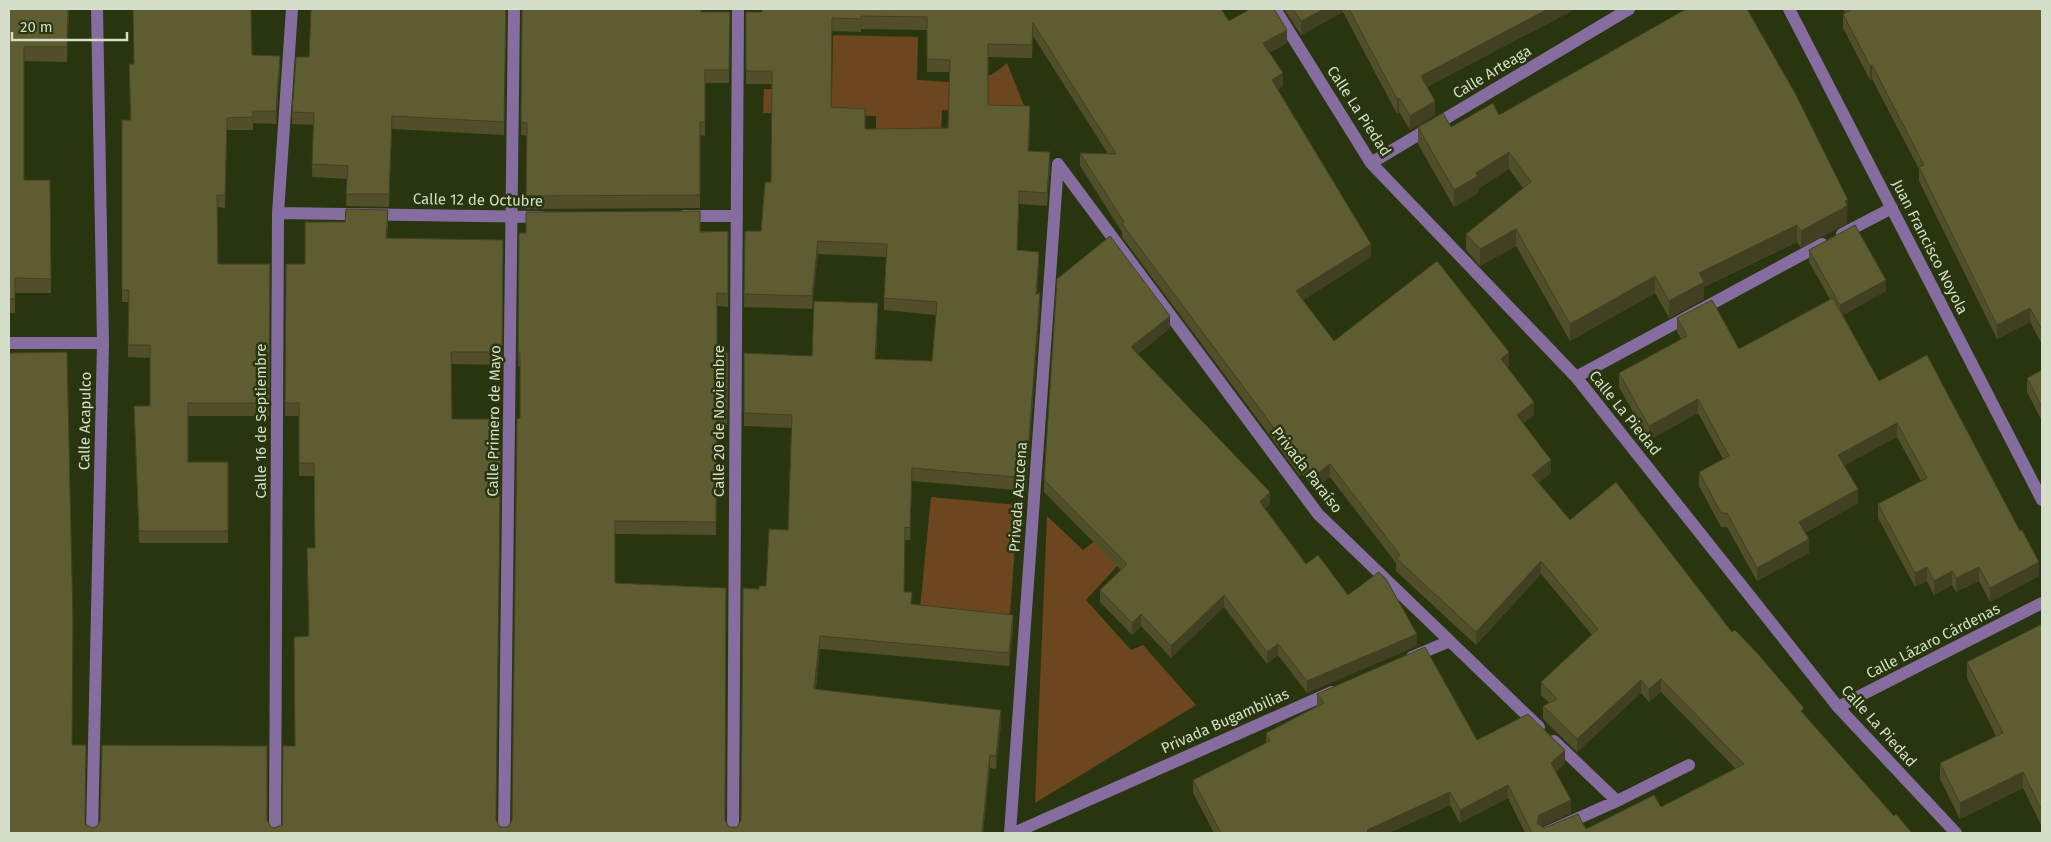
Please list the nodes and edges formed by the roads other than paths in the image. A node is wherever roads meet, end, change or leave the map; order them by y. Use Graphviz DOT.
graph roads {
  1 [pos="96,9"];
  2 [pos="292,9"];
  3 [pos="514,9"];
  4 [pos="738,9"];
  5 [pos="1275,9"];
  6 [pos="1629,9"];
  7 [pos="1789,9"];
  8 [pos="1371,163"];
  9 [pos="1058,164"];
  10 [pos="1892,208"];
  11 [pos="278,214"];
  12 [pos="668,216"];
  13 [pos="737,216"];
  14 [pos="513,217"];
  15 [pos="552,217"];
  16 [pos="9,343"];
  17 [pos="103,343"];
  18 [pos="1576,377"];
  19 [pos="2042,500"];
  20 [pos="2042,603"];
  21 [pos="1450,641"];
  22 [pos="1397,664"];
  23 [pos="1343,687"];
  24 [pos="1838,707"];
  25 [pos="1689,765"];
  26 [pos="1616,801"];
  27 [pos="92,833"];
  28 [pos="275,833"];
  29 [pos="504,833"];
  30 [pos="733,833"];
  31 [pos="1010,833"];
  32 [pos="1014,833"];
  33 [pos="1545,833"];
  34 [pos="1956,833"];
  1 -- 17 [label="street, Calle Acapulco"];
  2 -- 11 [label="street, Calle 16 de Septiembre"];
  3 -- 14 [label="street, Calle Primero de Mayo"];
  4 -- 13 [label="street, Calle 20 de Noviembre"];
  5 -- 8 [label="street, Calle La Piedad"];
  6 -- 8 [label="street, Calle Arteaga"];
  7 -- 10 [label="street, Juan Francisco Noyola"];
  8 -- 18 [label="street, Calle La Piedad"];
  9 -- 21 [label="street, Privada Paraíso"];
  9 -- 31 [label="street, Privada Azucena"];
  10 -- 18 [label="street"];
  10 -- 19 [label="street, Juan Francisco Noyola"];
  11 -- 14 [label="street, Calle 12 de Octubre"];
  11 -- 28 [label="street, Calle 16 de Septiembre"];
  12 -- 13 [label="street"];
  13 -- 30 [label="street, Calle 20 de Noviembre"];
  14 -- 15 [label="street, Calle 12 de Octubre"];
  14 -- 29 [label="street, Calle Primero de Mayo"];
  16 -- 17 [label="street"];
  17 -- 27 [label="street, Calle Acapulco"];
  18 -- 24 [label="street, Calle La Piedad"];
  20 -- 24 [label="street, Calle Lázaro Cárdenas"];
  21 -- 22 [label="street"];
  21 -- 26 [label="street, Privada Paraíso"];
  23 -- 32 [label="street, Privada Bugambilias"];
  24 -- 34 [label="street, Calle La Piedad"];
  25 -- 26 [label="street"];
  26 -- 33 [label="street"];
}
